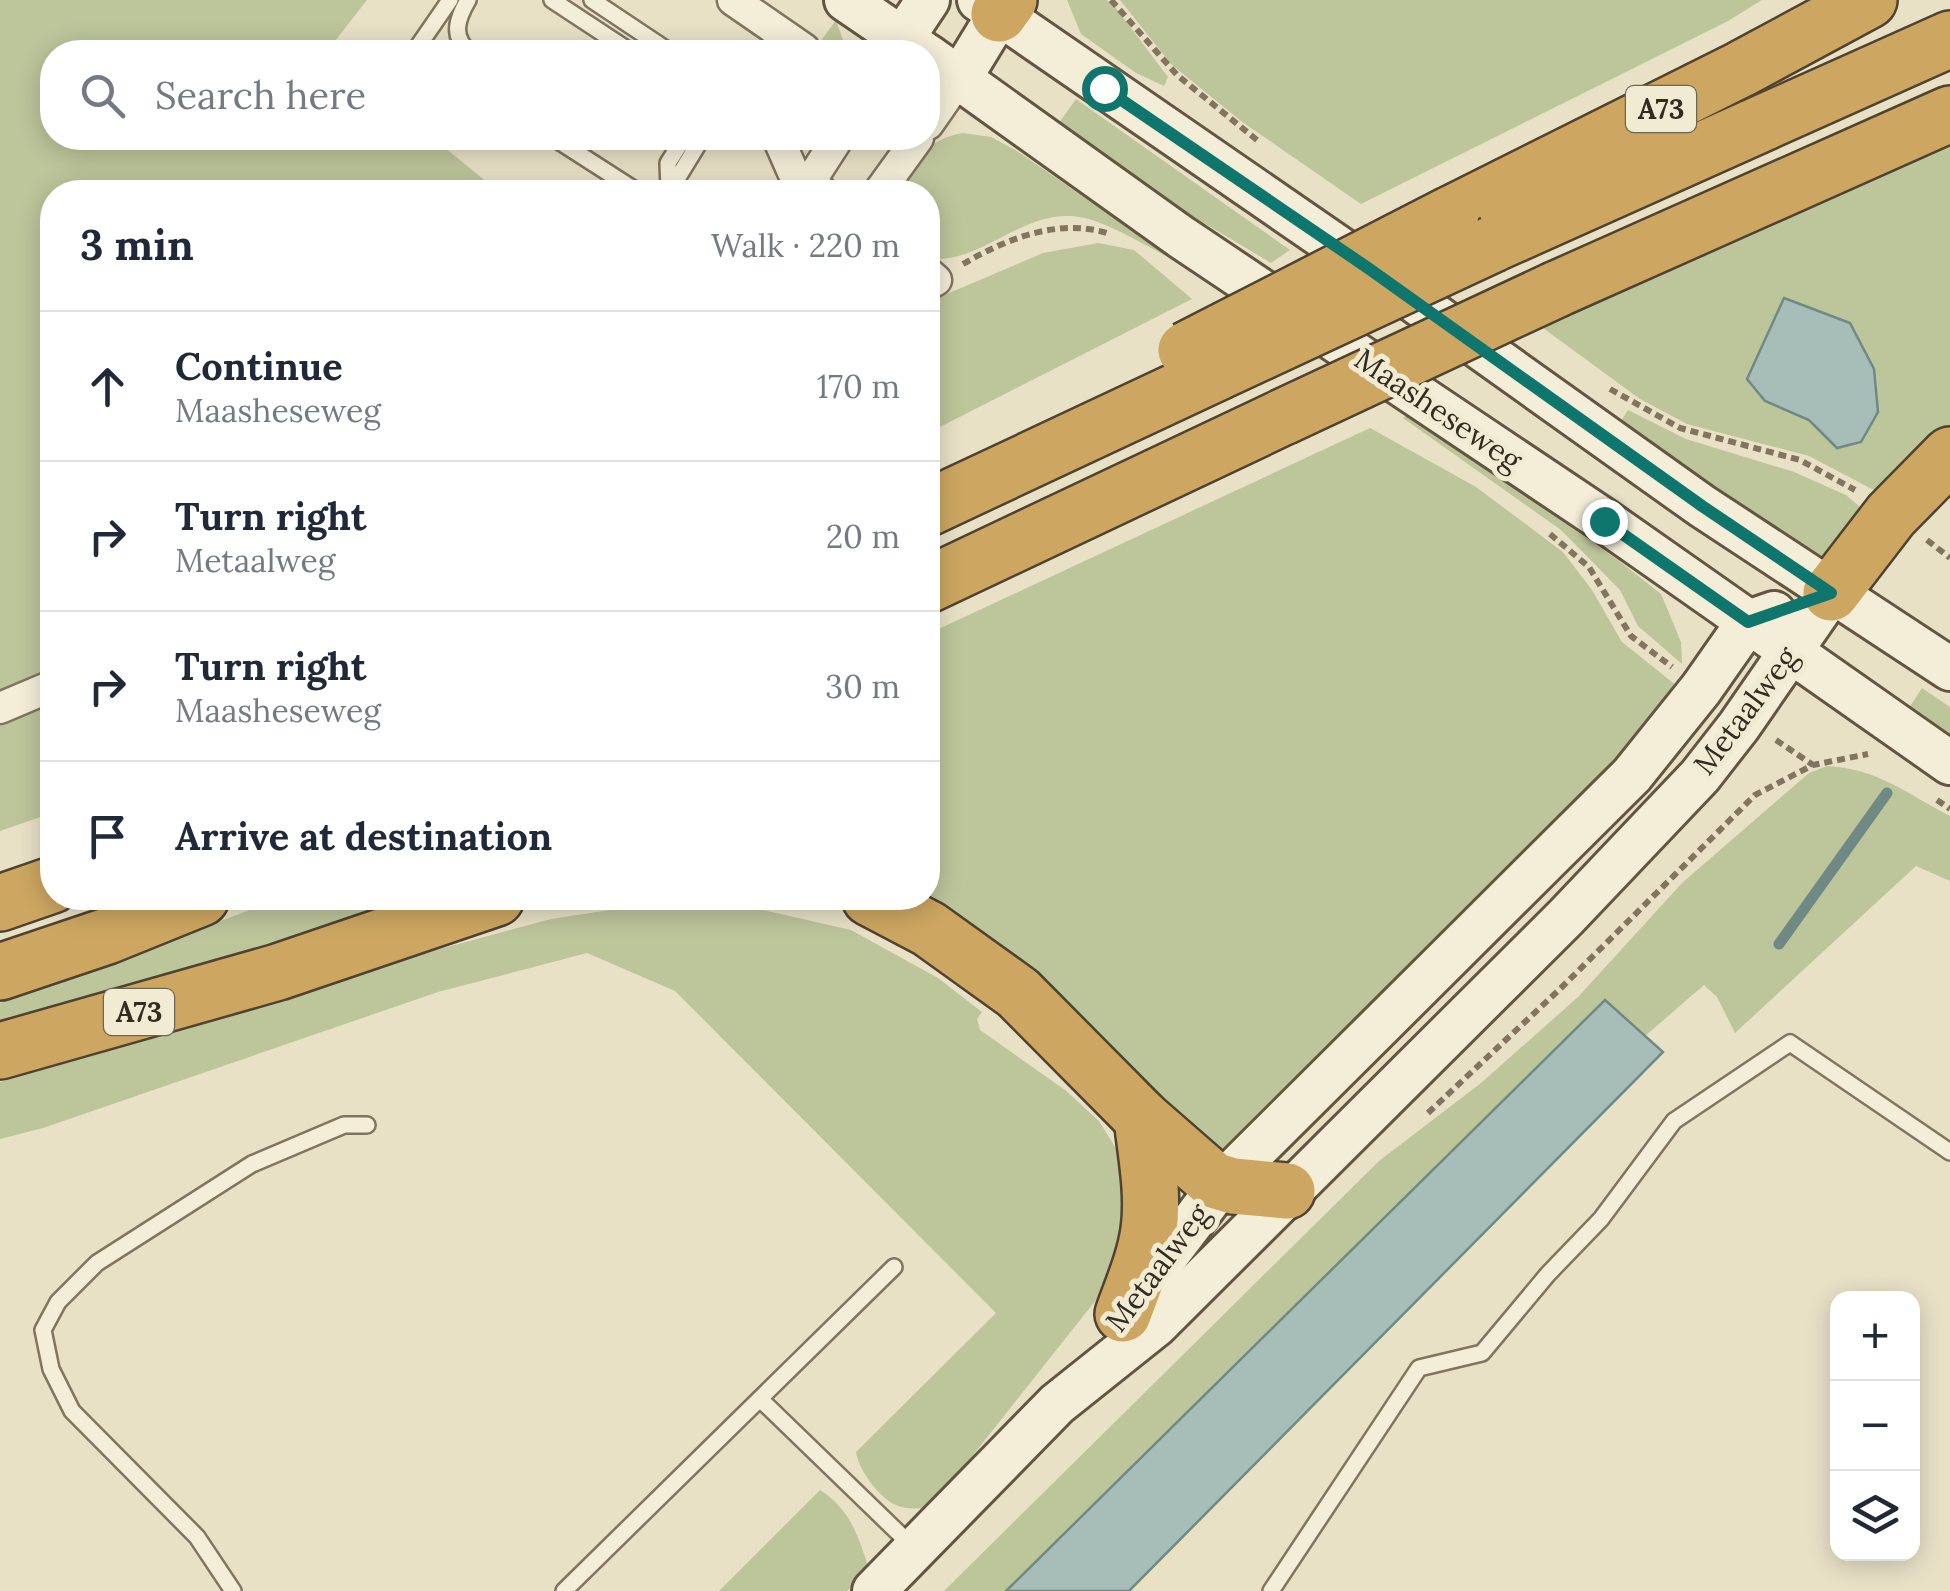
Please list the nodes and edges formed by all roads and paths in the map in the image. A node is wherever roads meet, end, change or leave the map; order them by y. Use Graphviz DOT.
graph roads {
  1 [pos="450,0"];
  2 [pos="468,0"];
  3 [pos="552,0"];
  4 [pos="592,0"];
  5 [pos="733,0"];
  6 [pos="846,0"];
  7 [pos="928,0"];
  8 [pos="1869,0"];
  9 [pos="996,5"];
  10 [pos="423,40"];
  11 [pos="460,40"];
  12 [pos="613,40"];
  13 [pos="652,40"];
  14 [pos="791,40"];
  15 [pos="900,40"];
  16 [pos="923,40"];
  17 [pos="1950,40"];
  18 [pos="940,43"];
  19 [pos="940,69"];
  20 [pos="1950,114"];
  21 [pos="579,150"];
  22 [pos="676,150"];
  23 [pos="695,150"];
  24 [pos="783,150"];
  25 [pos="831,150"];
  26 [pos="909,150"];
  27 [pos="621,180"];
  28 [pos="669,180"];
  29 [pos="676,180"];
  30 [pos="801,180"];
  31 [pos="815,180"];
  32 [pos="888,180"];
  33 [pos="1472,229"];
  34 [pos="1117,236"];
  35 [pos="940,274"];
  36 [pos="1950,455"];
  37 [pos="940,502"];
  38 [pos="1548,533"];
  39 [pos="940,579"];
  40 [pos="1831,593"];
  41 [pos="1748,622"];
  42 [pos="1791,651"];
  43 [pos="1950,669"];
  44 [pos="1701,688"];
  45 [pos="40,691"];
  46 [pos="0,708"];
  47 [pos="1744,718"];
  48 [pos="1950,763"];
  49 [pos="1813,765"];
  50 [pos="40,889"];
  51 [pos="0,903"];
  52 [pos="172,910"];
  53 [pos="461,910"];
  54 [pos="893,910"];
  55 [pos="0,972"];
  56 [pos="0,1051"];
  57 [pos="1142,1118"];
  58 [pos="366,1125"];
  59 [pos="1950,1152"];
  60 [pos="1222,1183"];
  61 [pos="1287,1191"];
  62 [pos="894,1268"];
  63 [pos="1123,1314"];
  64 [pos="760,1399"];
  65 [pos="1057,1404"];
  66 [pos="914,1549"];
  67 [pos="233,1591"];
  68 [pos="564,1591"];
  69 [pos="874,1591"];
  70 [pos="1271,1591"];
  1 -- 10 [label="lane"];
  2 -- 11 [label="lane"];
  3 -- 12 [label="lane"];
  4 -- 13 [label="lane"];
  5 -- 14 [label="street"];
  6 -- 15 [label="main road, Maasheseweg"];
  7 -- 16 [label="main road"];
  8 -- 33 [label="highway, A73"];
  9 -- 18 [label="main road"];
  9 -- 40 [label="main road"];
  17 -- 33 [label="highway, A73"];
  19 -- 41 [label="main road, Maasheseweg"];
  20 -- 39 [label="highway, bridge"];
  21 -- 27 [label="lane"];
  22 -- 28 [label="lane"];
  23 -- 29 [label="lane"];
  24 -- 30 [label="street"];
  25 -- 31 [label="street"];
  26 -- 32 [label="street"];
  33 -- 37 [label="highway, A73, bridge"];
  34 -- 35 [label="path"];
  36 -- 40 [label="highway"];
  38 -- 44 [label="path"];
  40 -- 41 [label="main road, Metaalweg"];
  40 -- 42 [label="main road, Metaalweg"];
  40 -- 43 [label="main road"];
  41 -- 42 [label="main road, Maasheseweg"];
  41 -- 44 [label="main road, Metaalweg"];
  42 -- 47 [label="main road, Metaalweg"];
  42 -- 48 [label="main road, Maasheseweg"];
  44 -- 60 [label="main road, Metaalweg"];
  45 -- 46 [label="street"];
  47 -- 49 [label="path"];
  47 -- 61 [label="main road, Metaalweg"];
  50 -- 51 [label="highway"];
  52 -- 55 [label="highway"];
  53 -- 56 [label="highway, A73"];
  54 -- 57 [label="highway"];
  57 -- 60 [label="highway"];
  57 -- 63 [label="highway"];
  58 -- 67 [label="lane"];
  59 -- 70 [label="lane"];
  60 -- 61 [label="highway"];
  60 -- 63 [label="main road, Metaalweg"];
  61 -- 65 [label="main road, Metaalweg"];
  62 -- 64 [label="lane"];
  63 -- 65 [label="main road, Metaalweg"];
  64 -- 66 [label="lane"];
  64 -- 68 [label="lane"];
  65 -- 66 [label="main road, Metaalweg"];
  66 -- 69 [label="main road, Metaalweg"];
}
